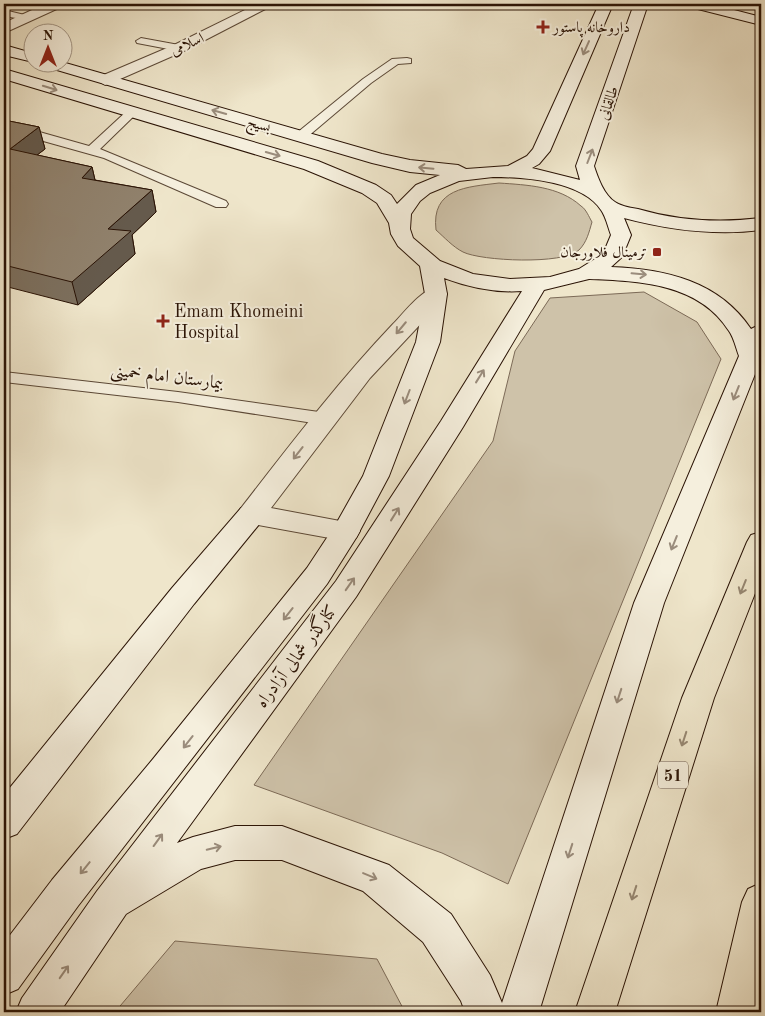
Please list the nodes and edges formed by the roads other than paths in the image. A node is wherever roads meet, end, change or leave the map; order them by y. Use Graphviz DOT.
graph roads {
  1 [pos="56,4"];
  2 [pos="268,4"];
  3 [pos="606,4"];
  4 [pos="641,4"];
  5 [pos="695,4"];
  6 [pos="4,13"];
  7 [pos="28,17"];
  8 [pos="761,21"];
  9 [pos="4,29"];
  10 [pos="141,41"];
  11 [pos="179,48"];
  12 [pos="4,50"];
  13 [pos="22,55"];
  14 [pos="407,61"];
  15 [pos="72,70"];
  16 [pos="4,74"];
  17 [pos="104,80"];
  18 [pos="132,112"];
  19 [pos="4,126"];
  20 [pos="302,136"];
  21 [pos="92,150"];
  22 [pos="512,171"];
  23 [pos="475,172"];
  24 [pos="605,203"];
  25 [pos="221,204"];
  26 [pos="399,222"];
  27 [pos="761,224"];
  28 [pos="431,266"];
  29 [pos="590,272"];
  30 [pos="536,286"];
  31 [pos="436,294"];
  32 [pos="756,344"];
  33 [pos="4,377"];
  34 [pos="326,419"];
  35 [pos="251,515"];
  36 [pos="346,532"];
  37 [pos="761,542"];
  38 [pos="4,822"];
  39 [pos="761,902"];
  40 [pos="110,904"];
  41 [pos="4,975"];
  42 [pos="36,1012"];
  43 [pos="485,1012"];
  44 [pos="518,1012"];
  45 [pos="595,1012"];
  46 [pos="736,1012"];
  1 -- 7 [label="main road"];
  2 -- 11 [label="main road, اسلامی"];
  3 -- 22 [label="main road, one-way"];
  24 -- 4 [label="main road, طالقانی, one-way"];
  5 -- 8 [label="main road"];
  6 -- 7 [label="lane"];
  7 -- 9 [label="main road"];
  10 -- 11 [label="lane"];
  11 -- 17 [label="main road, اسلامی"];
  12 -- 13 [label="main road"];
  14 -- 20 [label="lane"];
  15 -- 17 [label="main road, بسیج"];
  16 -- 18 [label="main road, بسیج, one-way"];
  20 -- 17 [label="main road, بسیج, one-way"];
  18 -- 21 [label="lane"];
  18 -- 26 [label="main road, بسیج, one-way"];
  19 -- 21 [label="lane"];
  23 -- 20 [label="main road, بسیج, one-way"];
  21 -- 25 [label="lane"];
  22 -- 23 [label="main road"];
  22 -- 24 [label="main road"];
  23 -- 26 [label="main road"];
  24 -- 27 [label="main road"];
  24 -- 29 [label="main road, طالقانی"];
  26 -- 28 [label="main road, بسیج"];
  28 -- 30 [label="main road, بسیج"];
  28 -- 31 [label="main road, کنارگذر شمالی آزادراه"];
  29 -- 30 [label="main road, بسیج"];
  29 -- 32 [label="main road, one-way"];
  40 -- 30 [label="main road, کنارگذر شمالی آزادراه, one-way"];
  31 -- 34 [label="main road, one-way"];
  31 -- 36 [label="main road, کنارگذر شمالی آزادراه, one-way"];
  32 -- 44 [label="main road, one-way"];
  33 -- 34 [label="lane, بیمارستان امام خمینی"];
  34 -- 35 [label="main road, one-way"];
  35 -- 36 [label="main road"];
  35 -- 38 [label="main road"];
  36 -- 41 [label="main road, کنارگذر شمالی آزادراه, one-way"];
  37 -- 45 [label="highway, 51, one-way"];
  39 -- 46 [label="highway"];
  42 -- 40 [label="main road, کنارگذر شمالی آزادراه, one-way"];
  40 -- 43 [label="main road, one-way"];
}
